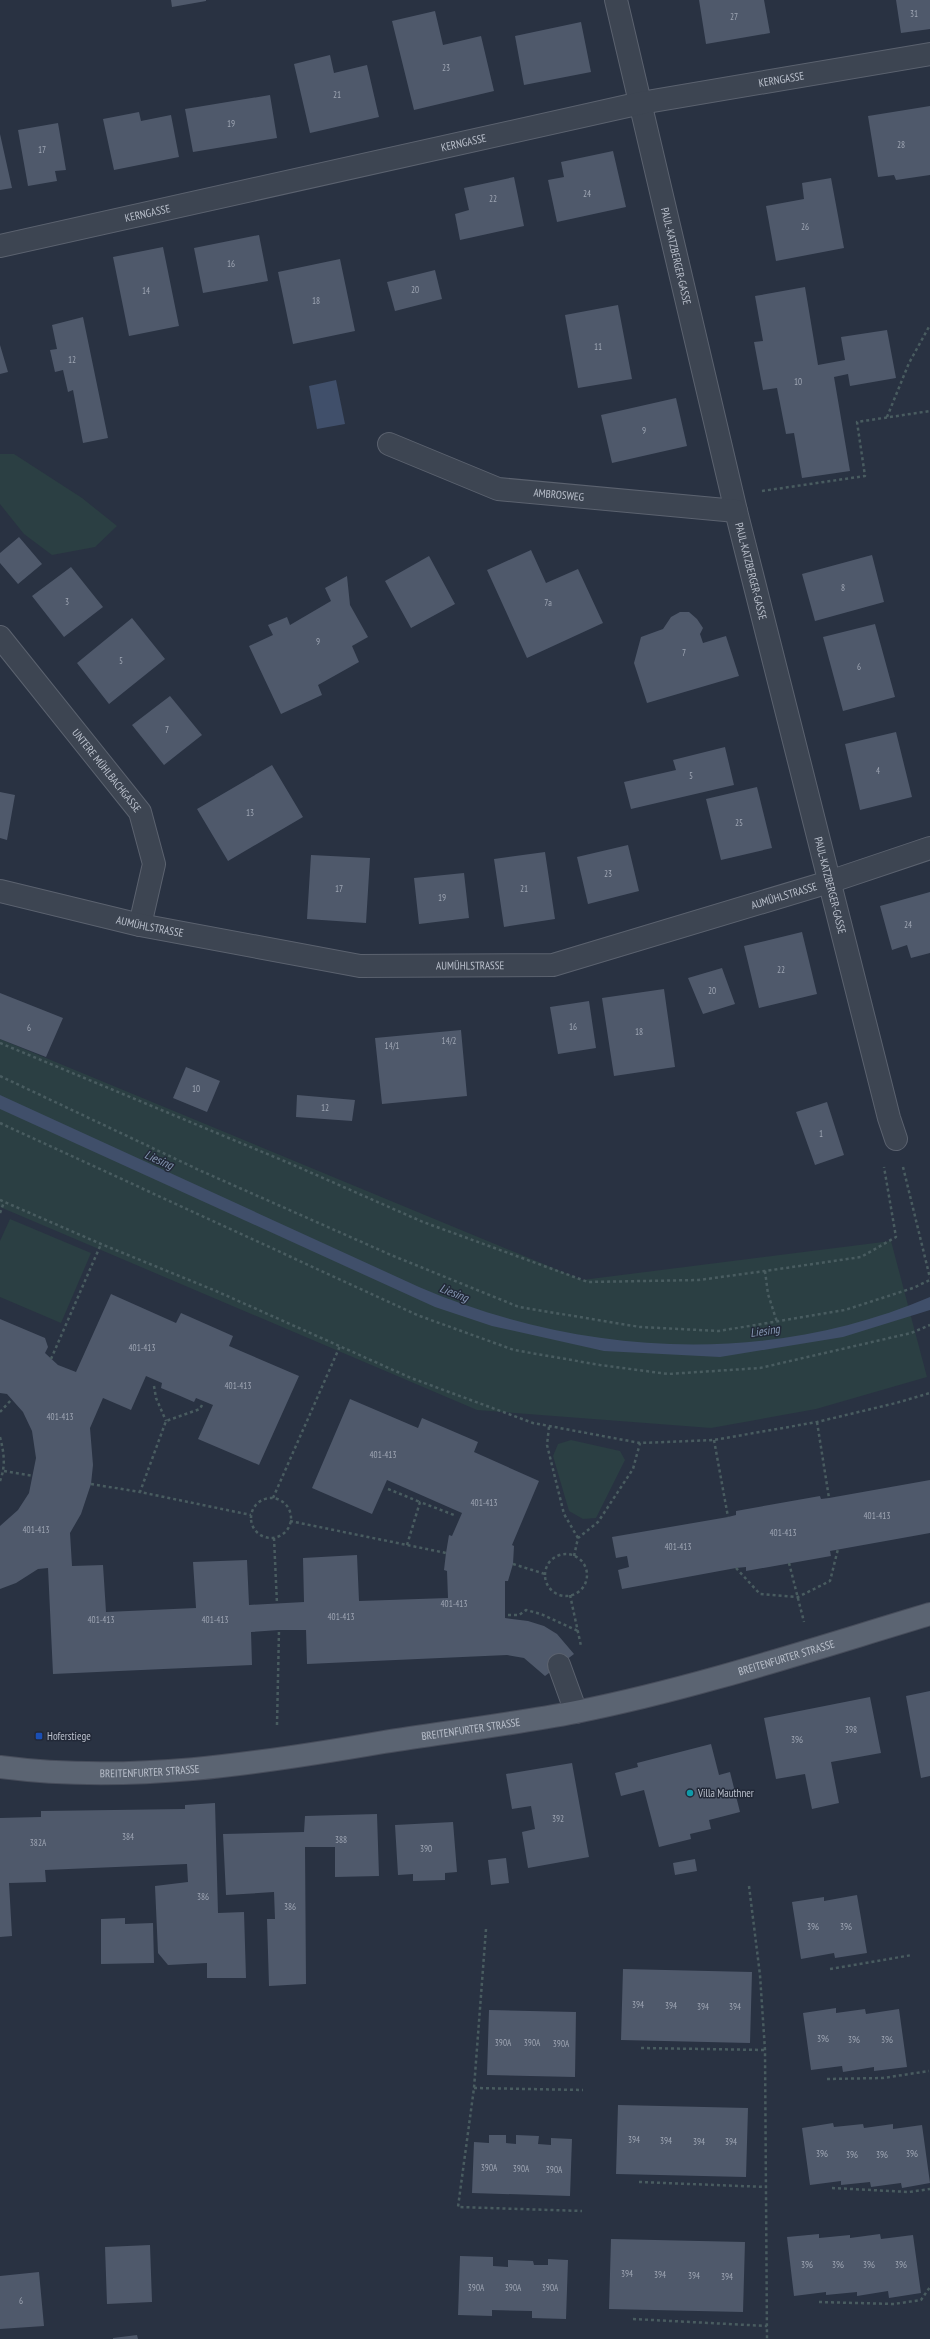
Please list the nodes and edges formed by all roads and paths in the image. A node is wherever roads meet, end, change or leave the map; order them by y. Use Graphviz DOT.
graph roads {
  1 [pos="616,0"];
  2 [pos="930,54"];
  3 [pos="641,103"];
  4 [pos="0,246"];
  5 [pos="930,325"];
  6 [pos="930,411"];
  7 [pos="887,417"];
  8 [pos="389,444"];
  9 [pos="734,503"];
  10 [pos="0,637"];
  11 [pos="930,848"];
  12 [pos="829,882"];
  13 [pos="0,891"];
  14 [pos="140,925"];
  15 [pos="0,1043"];
  16 [pos="0,1076"];
  17 [pos="0,1123"];
  18 [pos="896,1139"];
  19 [pos="883,1164"];
  20 [pos="0,1200"];
  21 [pos="4,1202"];
  22 [pos="0,1213"];
  23 [pos="101,1244"];
  24 [pos="765,1271"];
  25 [pos="930,1279"];
  26 [pos="777,1322"];
  27 [pos="930,1325"];
  28 [pos="340,1346"];
  29 [pos="51,1358"];
  30 [pos="154,1386"];
  31 [pos="930,1393"];
  32 [pos="12,1399"];
  33 [pos="202,1405"];
  34 [pos="0,1412"];
  35 [pos="166,1421"];
  36 [pos="817,1422"];
  37 [pos="548,1427"];
  38 [pos="0,1437"];
  39 [pos="714,1440"];
  40 [pos="640,1443"];
  41 [pos="4,1471"];
  42 [pos="34,1476"];
  43 [pos="0,1480"];
  44 [pos="91,1484"];
  45 [pos="388,1489"];
  46 [pos="140,1492"];
  47 [pos="273,1498"];
  48 [pos="829,1498"];
  49 [pos="420,1502"];
  50 [pos="251,1515"];
  51 [pos="454,1515"];
  52 [pos="728,1517"];
  53 [pos="290,1521"];
  54 [pos="274,1538"];
  55 [pos="578,1538"];
  56 [pos="407,1545"];
  57 [pos="838,1549"];
  58 [pos="446,1553"];
  59 [pos="574,1556"];
  60 [pos="789,1563"];
  61 [pos="514,1564"];
  62 [pos="736,1568"];
  63 [pos="545,1574"];
  64 [pos="570,1595"];
  65 [pos="798,1597"];
  66 [pos="277,1604"];
  67 [pos="802,1612"];
  68 [pos="930,1614"];
  69 [pos="508,1615"];
  70 [pos="279,1630"];
  71 [pos="578,1631"];
  72 [pos="583,1653"];
  73 [pos="559,1665"];
  74 [pos="576,1712"];
  75 [pos="277,1725"];
  76 [pos="0,1767"];
  77 [pos="749,1886"];
  78 [pos="486,1929"];
  79 [pos="912,1955"];
  80 [pos="830,1969"];
  81 [pos="641,2048"];
  82 [pos="765,2050"];
  83 [pos="929,2071"];
  84 [pos="826,2079"];
  85 [pos="474,2088"];
  86 [pos="583,2090"];
  87 [pos="639,2182"];
  88 [pos="766,2187"];
  89 [pos="832,2188"];
  90 [pos="930,2189"];
  91 [pos="582,2211"];
  92 [pos="930,2287"];
  93 [pos="818,2302"];
  94 [pos="633,2319"];
  95 [pos="767,2326"];
  96 [pos="768,2339"];
  1 -- 3 [label="street, PAUL-KATZBERGER-GASSE"];
  2 -- 3 [label="street, KERNGASSE"];
  3 -- 4 [label="street, KERNGASSE"];
  3 -- 9 [label="street, PAUL-KATZBERGER-GASSE"];
  5 -- 7 [label="path"];
  6 -- 7 [label="path"];
  7 -- 9 [label="path"];
  8 -- 9 [label="street, AMBROSWEG"];
  9 -- 12 [label="street, PAUL-KATZBERGER-GASSE"];
  10 -- 14 [label="street, UNTERE MÜHLBACHGASSE"];
  11 -- 12 [label="street, AUMÜHLSTRASSE"];
  12 -- 14 [label="street, AUMÜHLSTRASSE"];
  12 -- 18 [label="street, PAUL-KATZBERGER-GASSE"];
  13 -- 14 [label="street, AUMÜHLSTRASSE"];
  15 -- 24 [label="path"];
  16 -- 26 [label="path"];
  17 -- 27 [label="path"];
  18 -- 25 [label="path"];
  19 -- 24 [label="path"];
  20 -- 21 [label="path"];
  21 -- 22 [label="path"];
  21 -- 23 [label="path"];
  23 -- 28 [label="path"];
  23 -- 29 [label="path"];
  24 -- 26 [label="path"];
  25 -- 26 [label="path"];
  28 -- 37 [label="path"];
  28 -- 47 [label="path"];
  30 -- 35 [label="path"];
  31 -- 36 [label="path"];
  32 -- 34 [label="path"];
  33 -- 35 [label="path"];
  35 -- 46 [label="path"];
  36 -- 39 [label="path"];
  36 -- 48 [label="path"];
  37 -- 40 [label="path"];
  37 -- 55 [label="path"];
  38 -- 41 [label="path"];
  39 -- 40 [label="path"];
  39 -- 52 [label="path"];
  40 -- 55 [label="path"];
  41 -- 42 [label="path"];
  41 -- 43 [label="path"];
  44 -- 46 [label="path"];
  45 -- 49 [label="path"];
  46 -- 50 [label="path"];
  47 -- 50 [label="path"];
  47 -- 53 [label="path"];
  49 -- 51 [label="path"];
  49 -- 56 [label="path"];
  50 -- 54 [label="path"];
  53 -- 54 [label="path"];
  53 -- 56 [label="path"];
  54 -- 66 [label="path"];
  55 -- 59 [label="path"];
  56 -- 58 [label="path"];
  57 -- 65 [label="path"];
  59 -- 63 [label="path"];
  59 -- 64 [label="path"];
  60 -- 65 [label="path"];
  61 -- 63 [label="path"];
  62 -- 65 [label="path"];
  63 -- 64 [label="path"];
  64 -- 71 [label="path"];
  65 -- 67 [label="path"];
  68 -- 74 [label="main road, BREITENFURTER STRASSE"];
  69 -- 71 [label="path"];
  70 -- 75 [label="path"];
  71 -- 72 [label="path"];
  73 -- 74 [label="street"];
  74 -- 76 [label="main road, BREITENFURTER STRASSE"];
  77 -- 82 [label="path"];
  78 -- 85 [label="path"];
  79 -- 80 [label="path"];
  81 -- 82 [label="path"];
  82 -- 88 [label="path"];
  83 -- 84 [label="path"];
  85 -- 86 [label="path"];
  85 -- 91 [label="path"];
  87 -- 88 [label="path"];
  88 -- 95 [label="path"];
  89 -- 90 [label="path"];
  92 -- 93 [label="path"];
  94 -- 95 [label="path"];
  95 -- 96 [label="path"];
}
